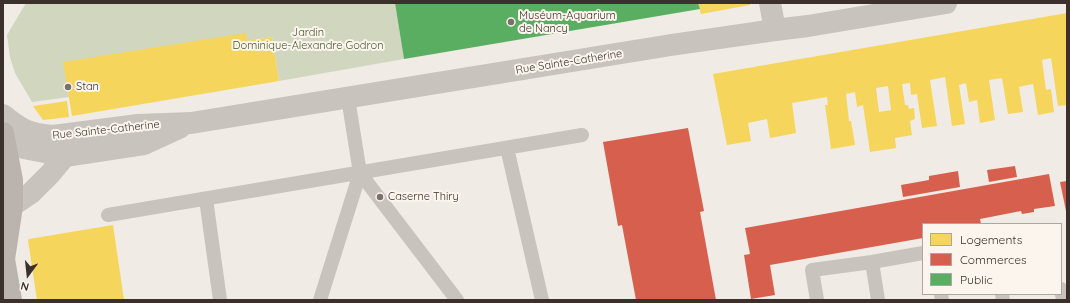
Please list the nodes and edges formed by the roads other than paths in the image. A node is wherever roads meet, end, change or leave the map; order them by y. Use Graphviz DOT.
graph roads {
  1 [pos="770,3"];
  2 [pos="946,3"];
  3 [pos="775,30"];
  4 [pos="348,98"];
  5 [pos="3,115"];
  6 [pos="191,123"];
  7 [pos="582,135"];
  8 [pos="4,136"];
  9 [pos="507,148"];
  10 [pos="65,156"];
  11 [pos="360,173"];
  12 [pos="206,199"];
  13 [pos="8,209"];
  14 [pos="108,216"];
  15 [pos="922,253"];
  16 [pos="3,258"];
  17 [pos="872,262"];
  18 [pos="11,300"];
  19 [pos="220,300"];
  20 [pos="320,300"];
  21 [pos="457,300"];
  22 [pos="542,300"];
  23 [pos="817,300"];
  24 [pos="878,300"];
  1 -- 3 [label="street"];
  2 -- 3 [label="street, Rue Sainte-Catherine"];
  3 -- 4 [label="street, Rue Sainte-Catherine"];
  4 -- 6 [label="street, Rue Sainte-Catherine"];
  4 -- 11 [label="lane"];
  5 -- 6 [label="street, Rue Sainte-Catherine"];
  6 -- 10 [label="street, Rue Sainte-Catherine"];
  7 -- 9 [label="lane"];
  8 -- 10 [label="street, Rue Sainte-Catherine"];
  8 -- 13 [label="main road"];
  9 -- 11 [label="lane"];
  9 -- 22 [label="lane"];
  10 -- 13 [label="street, Rue Sainte-Catherine"];
  11 -- 12 [label="lane"];
  11 -- 20 [label="lane"];
  11 -- 21 [label="lane"];
  12 -- 14 [label="lane"];
  12 -- 19 [label="lane"];
  13 -- 16 [label="main road"];
  15 -- 17 [label="lane"];
  16 -- 18 [label="main road"];
  17 -- 23 [label="lane"];
  17 -- 24 [label="lane"];
}
